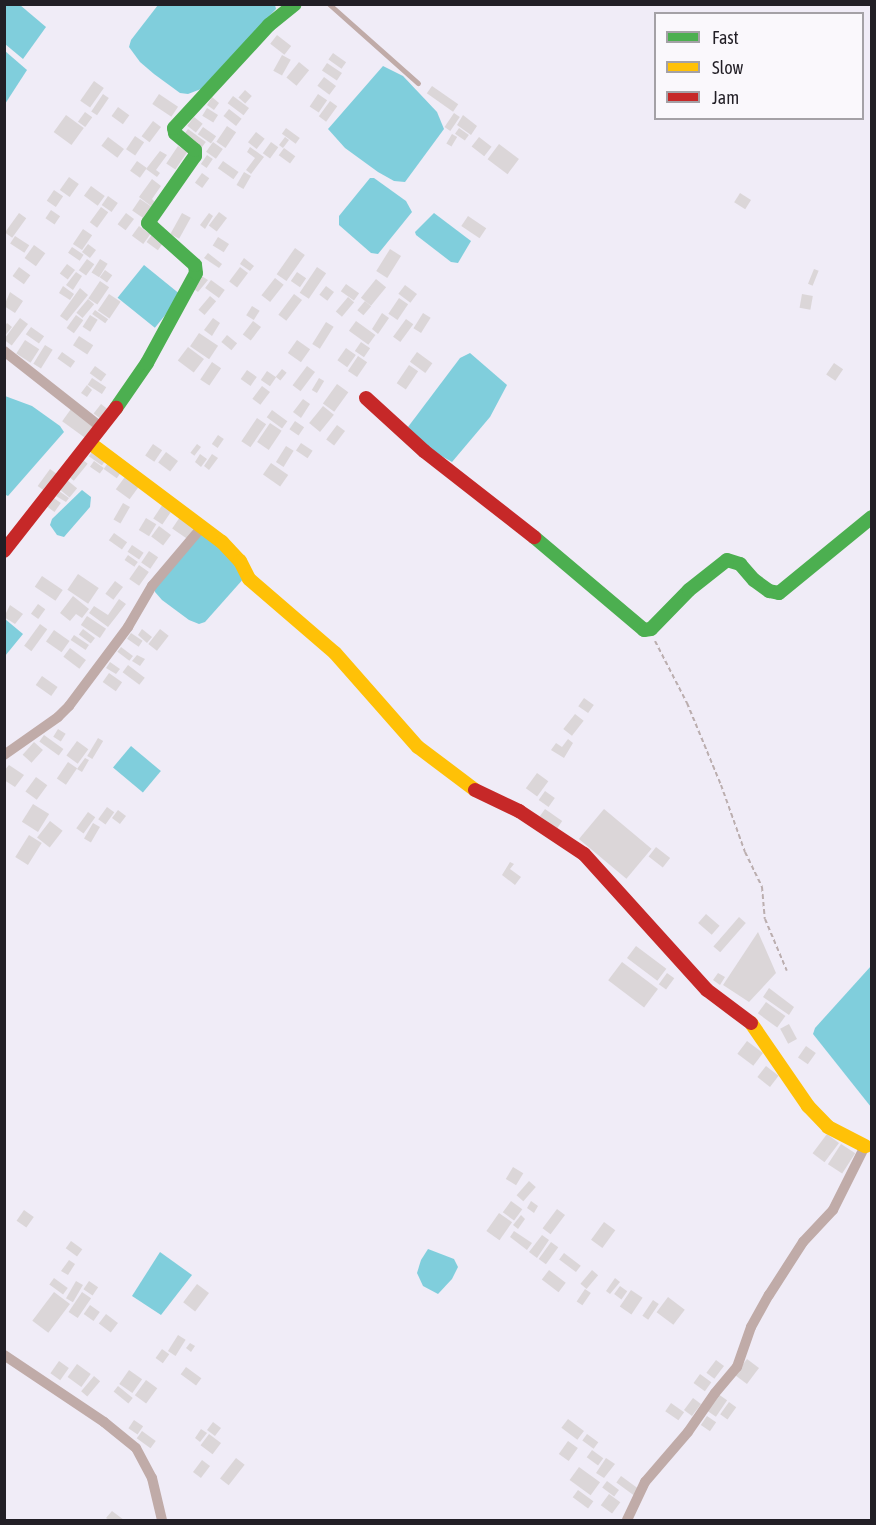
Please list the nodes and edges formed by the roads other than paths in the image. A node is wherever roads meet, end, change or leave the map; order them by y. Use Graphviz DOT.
graph roads {
  1 [pos="295,4"];
  2 [pos="329,4"];
  3 [pos="418,83"];
  4 [pos="4,351"];
  5 [pos="366,398"];
  6 [pos="102,428"];
  7 [pos="90,443"];
  8 [pos="872,517"];
  9 [pos="201,528"];
  10 [pos="4,551"];
  11 [pos="4,755"];
  12 [pos="868,1146"];
  13 [pos="4,1355"];
  14 [pos="162,1521"];
  15 [pos="627,1521"];
  1 -- 6 [label="street"];
  2 -- 3 [label="lane"];
  4 -- 6 [label="street"];
  5 -- 8 [label="street"];
  6 -- 7 [label="street"];
  7 -- 9 [label="street"];
  7 -- 10 [label="street"];
  9 -- 11 [label="street"];
  9 -- 12 [label="street"];
  12 -- 15 [label="street"];
  13 -- 14 [label="street"];
}
